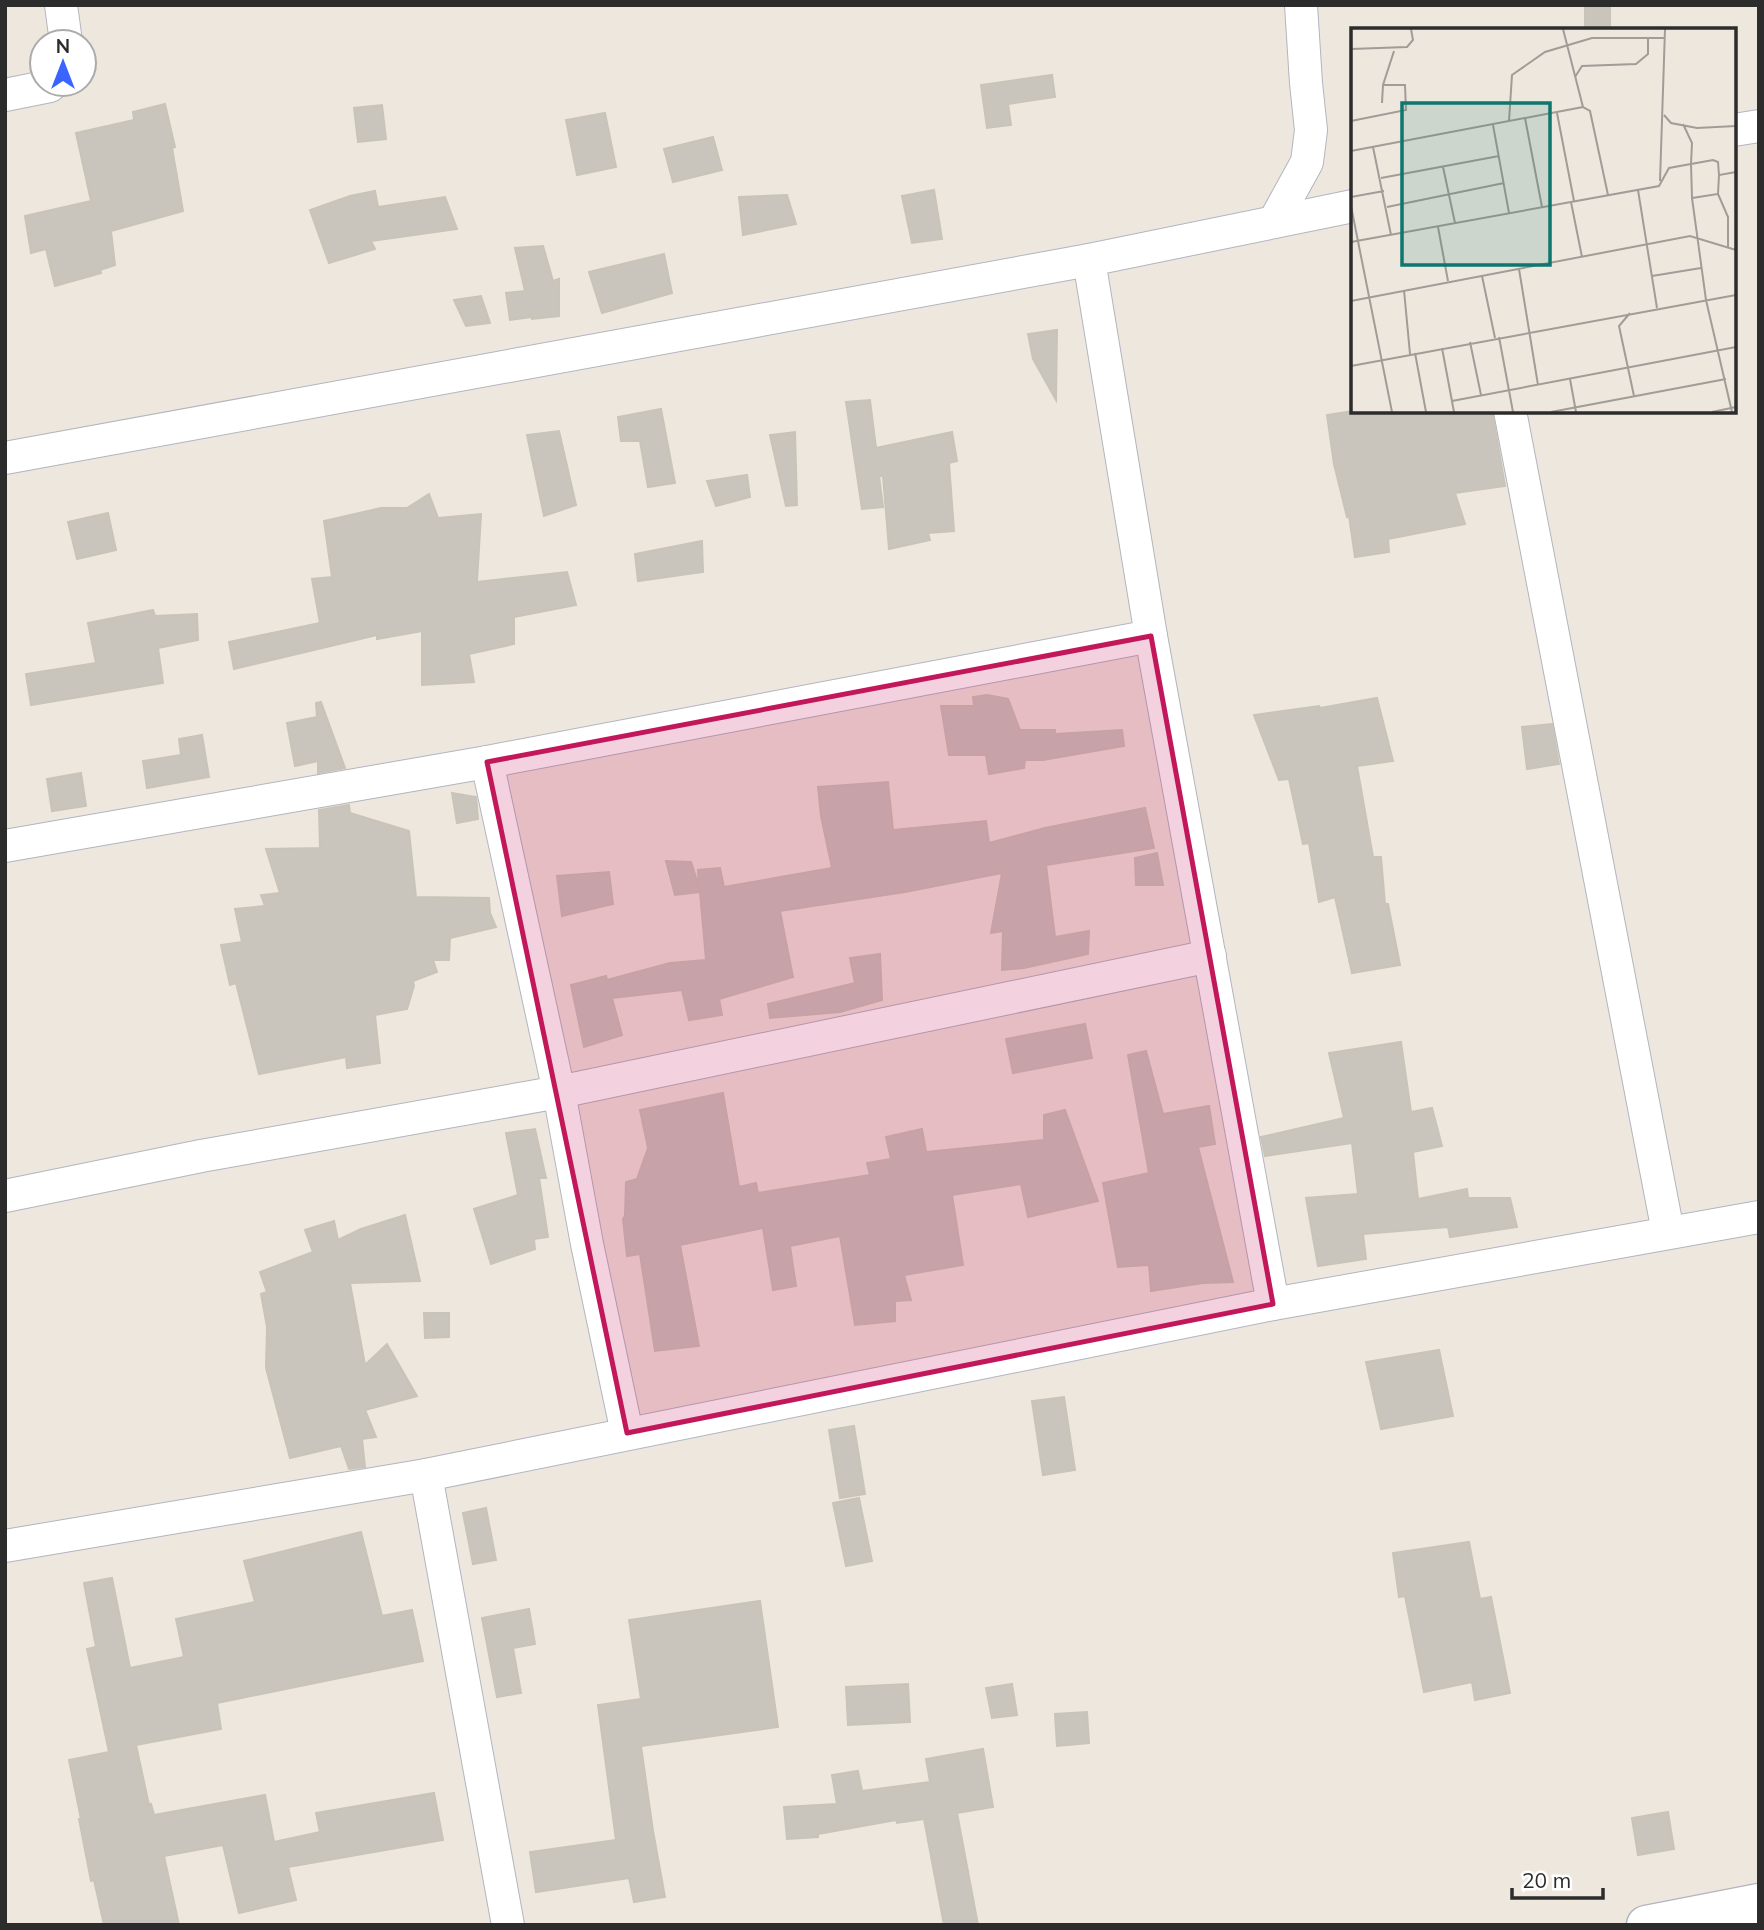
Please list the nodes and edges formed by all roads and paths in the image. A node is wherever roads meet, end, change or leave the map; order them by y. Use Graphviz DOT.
graph roads {
  1 [pos="61,5"];
  2 [pos="1301,5"];
  3 [pos="64,28"];
  4 [pos="28,90"];
  5 [pos="5,95"];
  6 [pos="1759,125"];
  7 [pos="1736,130"];
  8 [pos="1351,206"];
  9 [pos="1274,222"];
  10 [pos="1088,260"];
  11 [pos="1510,413"];
  12 [pos="5,458"];
  13 [pos="1151,636"];
  14 [pos="487,762"];
  15 [pos="5,846"];
  16 [pos="1210,956"];
  17 [pos="559,1092"];
  18 [pos="5,1196"];
  19 [pos="1759,1217"];
  20 [pos="1668,1233"];
  21 [pos="1273,1304"];
  22 [pos="626,1433"];
  23 [pos="426,1475"];
  24 [pos="5,1546"];
  25 [pos="1759,1903"];
  26 [pos="508,1925"];
  27 [pos="1646,1925"];
  1 -- 3 [label="street"];
  2 -- 9 [label="street"];
  4 -- 5 [label="street"];
  6 -- 7 [label="street"];
  8 -- 9 [label="street"];
  9 -- 10 [label="street"];
  10 -- 12 [label="street"];
  10 -- 13 [label="street"];
  11 -- 20 [label="street"];
  13 -- 14 [label="street"];
  13 -- 16 [label="street"];
  14 -- 15 [label="street"];
  14 -- 17 [label="street"];
  16 -- 17 [label="street"];
  16 -- 21 [label="street"];
  17 -- 18 [label="street"];
  17 -- 22 [label="street"];
  19 -- 20 [label="street"];
  20 -- 21 [label="street"];
  21 -- 22 [label="street"];
  22 -- 23 [label="street"];
  23 -- 24 [label="street"];
  23 -- 26 [label="street"];
  25 -- 27 [label="main road"];
}
